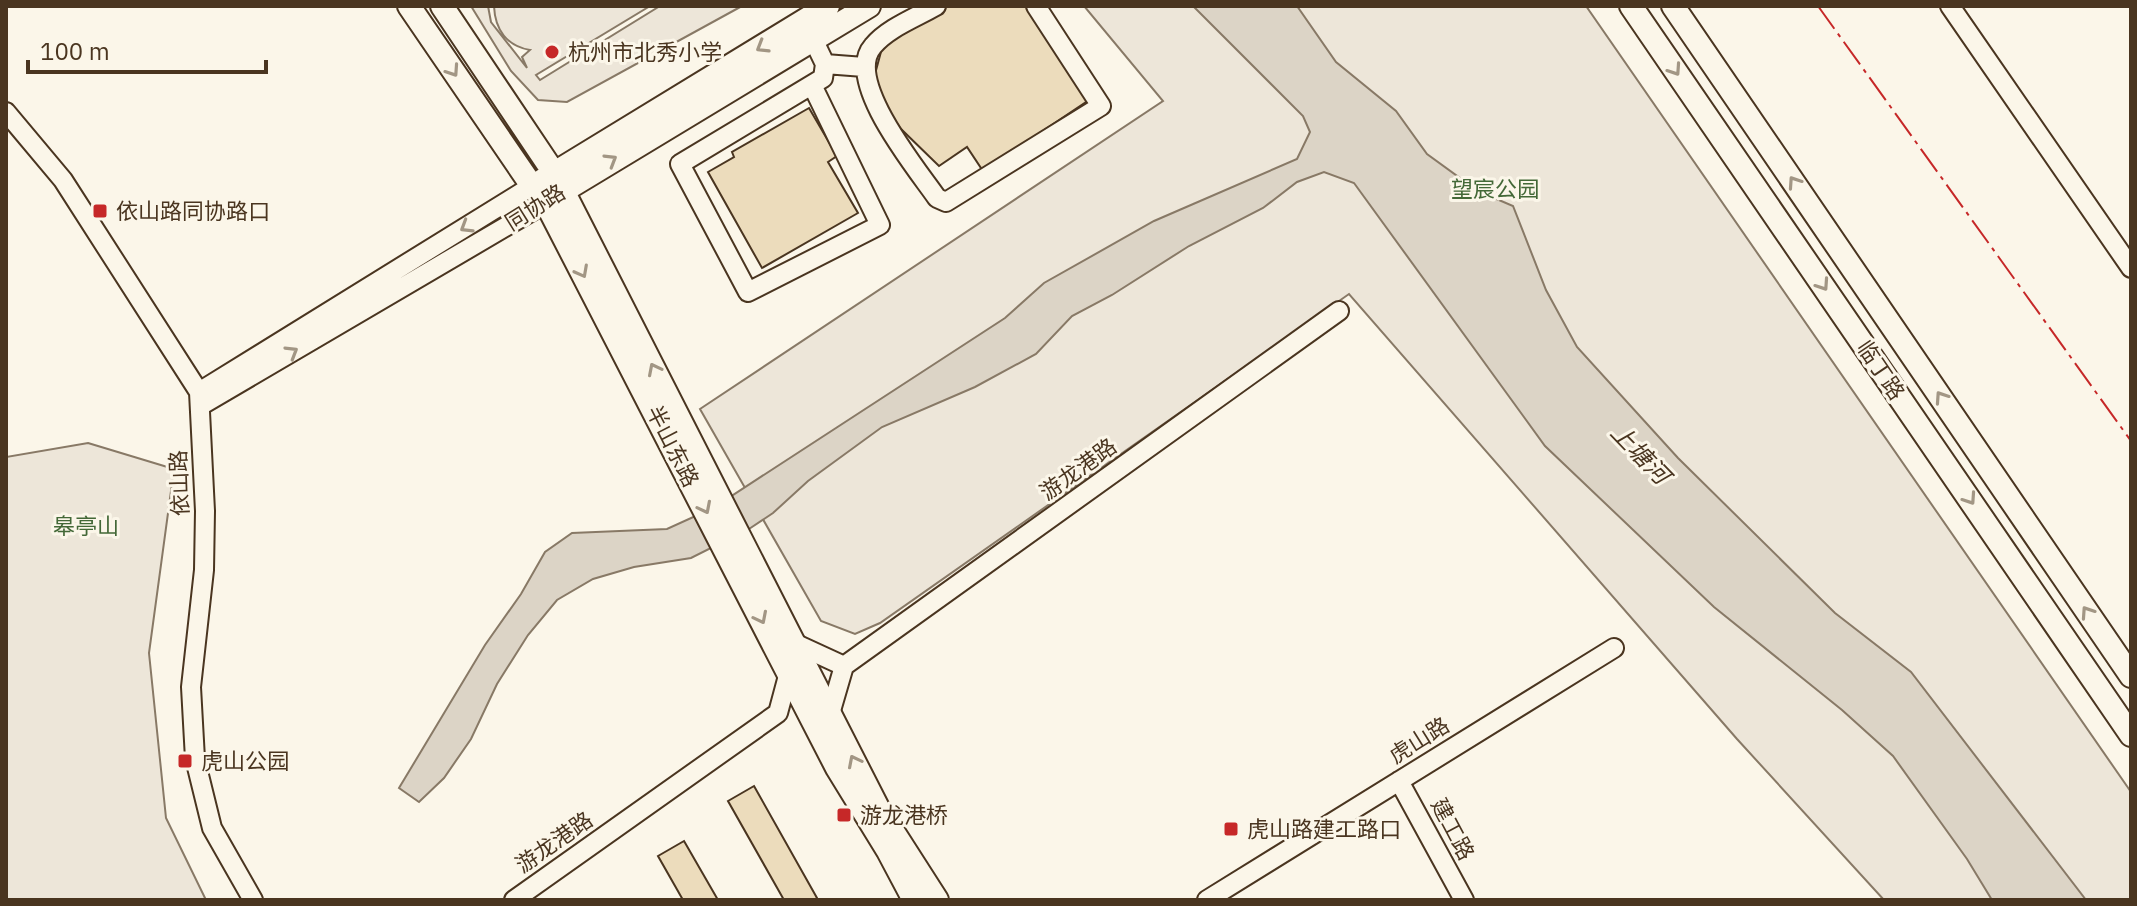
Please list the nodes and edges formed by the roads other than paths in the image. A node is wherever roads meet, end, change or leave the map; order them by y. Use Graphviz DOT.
graph roads {
  1 [pos="409,6"];
  2 [pos="442,6"];
  3 [pos="828,6"];
  4 [pos="869,6"];
  5 [pos="936,6"];
  6 [pos="1036,6"];
  7 [pos="1631,6"];
  8 [pos="1673,6"];
  9 [pos="1950,6"];
  10 [pos="813,39"];
  11 [pos="825,64"];
  12 [pos="864,67"];
  13 [pos="812,85"];
  14 [pos="6,112"];
  15 [pos="549,188"];
  16 [pos="2131,268"];
  17 [pos="1339,311"];
  18 [pos="200,399"];
  19 [pos="733,544"];
  20 [pos="794,643"];
  21 [pos="1614,648"];
  22 [pos="844,666"];
  23 [pos="789,672"];
  24 [pos="2131,676"];
  25 [pos="778,713"];
  26 [pos="823,720"];
  27 [pos="2131,735"];
  28 [pos="1399,781"];
  29 [pos="253,900"];
  30 [pos="514,900"];
  31 [pos="914,900"];
  32 [pos="937,900"];
  33 [pos="1207,900"];
  34 [pos="1464,900"];
  1 -- 15 [label="main road, 半山东路, one-way"];
  2 -- 15 [label="main road, 半山东路"];
  3 -- 15 [label="main road, 同协路, one-way"];
  4 -- 10 [label="main road, 同协路"];
  5 -- 12 [label="street"];
  6 -- 12 [label="street"];
  7 -- 27 [label="main road, 临丁路, one-way"];
  24 -- 8 [label="main road, 临丁路, one-way"];
  9 -- 16 [label="street"];
  10 -- 11 [label="street"];
  15 -- 10 [label="main road, 同协路, one-way"];
  11 -- 12 [label="street"];
  11 -- 13 [label="street"];
  13 -- 13 [label="street"];
  14 -- 18 [label="street, 依山路"];
  15 -- 18 [label="street, 同协路"];
  15 -- 19 [label="main road, 半山东路"];
  17 -- 22 [label="street, 游龙港路"];
  18 -- 29 [label="street, 依山路"];
  19 -- 20 [label="main road, 半山东路"];
  19 -- 23 [label="main road, 半山东路, one-way"];
  20 -- 22 [label="street"];
  20 -- 26 [label="main road, 半山东路"];
  21 -- 28 [label="street, 虎山路"];
  22 -- 26 [label="street"];
  23 -- 25 [label="street"];
  23 -- 26 [label="main road, 半山东路"];
  25 -- 26 [label="street"];
  25 -- 30 [label="street, 游龙港路"];
  26 -- 31 [label="main road, 半山东路"];
  32 -- 26 [label="main road, 半山东路, one-way"];
  28 -- 33 [label="street, 虎山路"];
  28 -- 34 [label="street, 建工路"];
}
